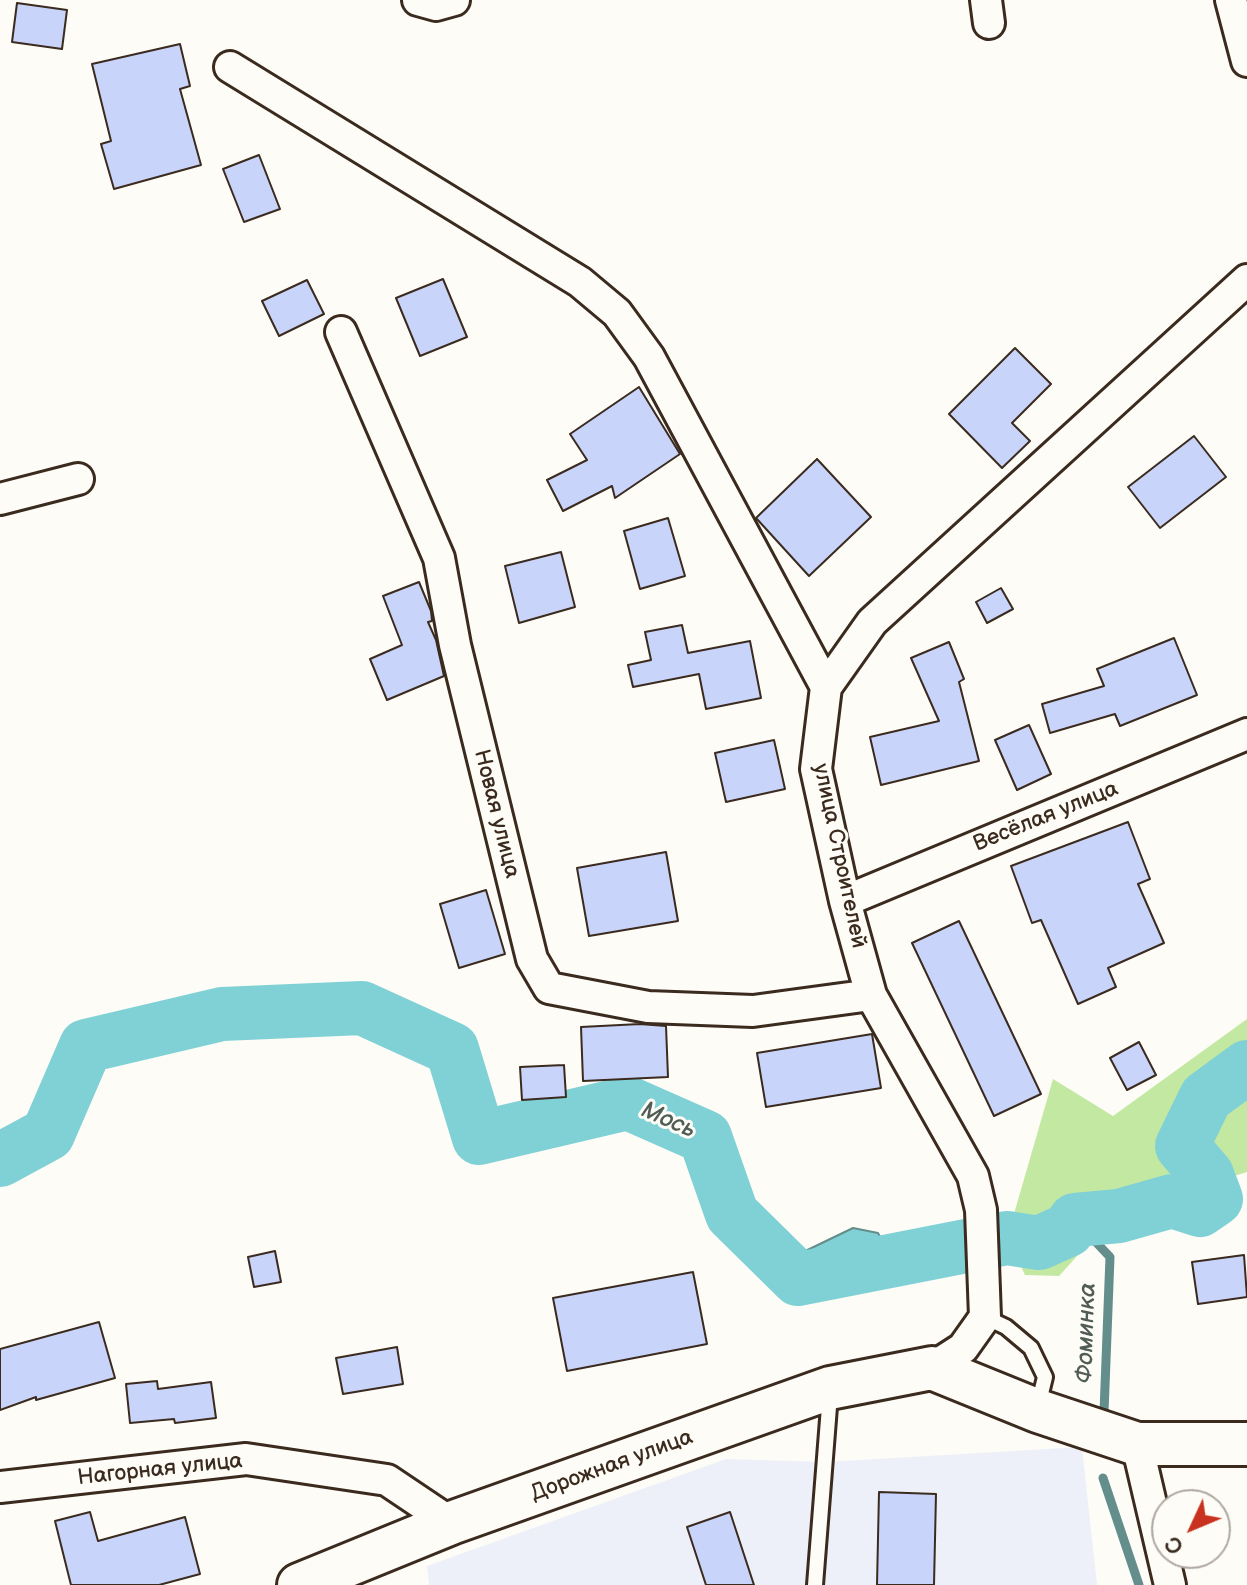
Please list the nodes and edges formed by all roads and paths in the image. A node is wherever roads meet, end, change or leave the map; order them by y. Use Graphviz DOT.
graph roads {
  1 [pos="418,0"];
  2 [pos="454,0"];
  3 [pos="1231,0"];
  4 [pos="1247,61"];
  5 [pos="230,67"];
  6 [pos="1247,280"];
  7 [pos="341,332"];
  8 [pos="78,479"];
  9 [pos="0,499"];
  10 [pos="826,687"];
  11 [pos="1247,734"];
  12 [pos="845,901"];
  13 [pos="871,995"];
  14 [pos="985,1317"];
  15 [pos="932,1368"];
  16 [pos="830,1388"];
  17 [pos="1038,1411"];
  18 [pos="1137,1444"];
  19 [pos="1247,1444"];
  20 [pos="0,1487"];
  21 [pos="451,1523"];
  22 [pos="299,1585"];
  23 [pos="815,1585"];
  24 [pos="1170,1585"];
  1 -- 2 [label="street"];
  3 -- 4 [label="street"];
  5 -- 10 [label="street"];
  6 -- 10 [label="street, улица Строителей"];
  7 -- 13 [label="street, Новая улица"];
  8 -- 9 [label="street"];
  10 -- 12 [label="street, улица Строителей"];
  11 -- 12 [label="street, Весёлая улица"];
  12 -- 13 [label="street, улица Строителей"];
  13 -- 14 [label="street, улица Строителей"];
  14 -- 15 [label="street"];
  14 -- 17 [label="lane"];
  15 -- 16 [label="street, Дорожная улица"];
  15 -- 17 [label="street"];
  16 -- 21 [label="street, Дорожная улица"];
  16 -- 23 [label="lane"];
  17 -- 18 [label="street"];
  18 -- 19 [label="street"];
  18 -- 24 [label="street"];
  20 -- 21 [label="street, Нагорная улица"];
  21 -- 22 [label="street, Дорожная улица"];
}
